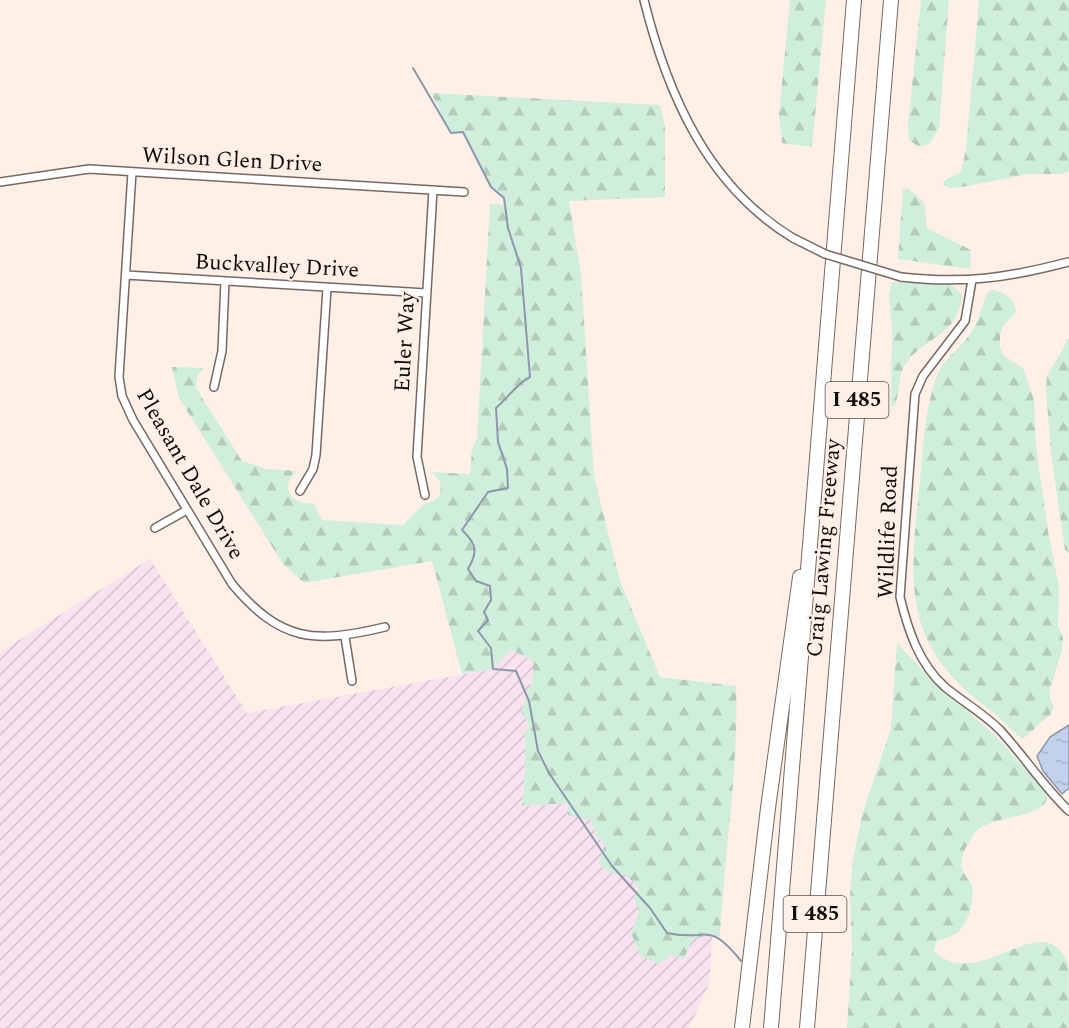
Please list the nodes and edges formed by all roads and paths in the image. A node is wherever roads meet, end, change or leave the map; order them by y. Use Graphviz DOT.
graph roads {
  1 [pos="645,0"];
  2 [pos="854,0"];
  3 [pos="891,0"];
  4 [pos="132,172"];
  5 [pos="0,182"];
  6 [pos="433,190"];
  7 [pos="464,192"];
  8 [pos="1068,262"];
  9 [pos="126,275"];
  10 [pos="972,280"];
  11 [pos="225,281"];
  12 [pos="327,288"];
  13 [pos="426,293"];
  14 [pos="213,387"];
  15 [pos="815,468"];
  16 [pos="300,490"];
  17 [pos="425,495"];
  18 [pos="187,510"];
  19 [pos="155,528"];
  20 [pos="385,627"];
  21 [pos="345,637"];
  22 [pos="352,681"];
  23 [pos="1069,811"];
  24 [pos="742,1028"];
  25 [pos="771,1028"];
  26 [pos="807,1028"];
  1 -- 10 [label="street, bridge"];
  2 -- 15 [label="highway, Craig Lawing Freeway / I 485"];
  3 -- 26 [label="highway, Craig Lawing Freeway / I 485"];
  4 -- 5 [label="street, Wilson Glen Drive"];
  4 -- 6 [label="street, Wilson Glen Drive"];
  4 -- 9 [label="street, Pleasant Dale Drive"];
  6 -- 7 [label="street, Wilson Glen Drive"];
  6 -- 13 [label="street, Euler Way"];
  8 -- 10 [label="street"];
  9 -- 11 [label="street, Buckvalley Drive"];
  9 -- 18 [label="street, Pleasant Dale Drive"];
  10 -- 23 [label="street, Wildlife Road"];
  11 -- 12 [label="street, Buckvalley Drive"];
  11 -- 14 [label="street"];
  12 -- 13 [label="street, Buckvalley Drive"];
  12 -- 16 [label="street"];
  13 -- 17 [label="street, Euler Way"];
  15 -- 24 [label="highway"];
  15 -- 25 [label="highway, Craig Lawing Freeway / I 485"];
  18 -- 19 [label="street"];
  18 -- 21 [label="street, Pleasant Dale Drive"];
  20 -- 21 [label="street, Pleasant Dale Drive"];
  21 -- 22 [label="street"];
}
